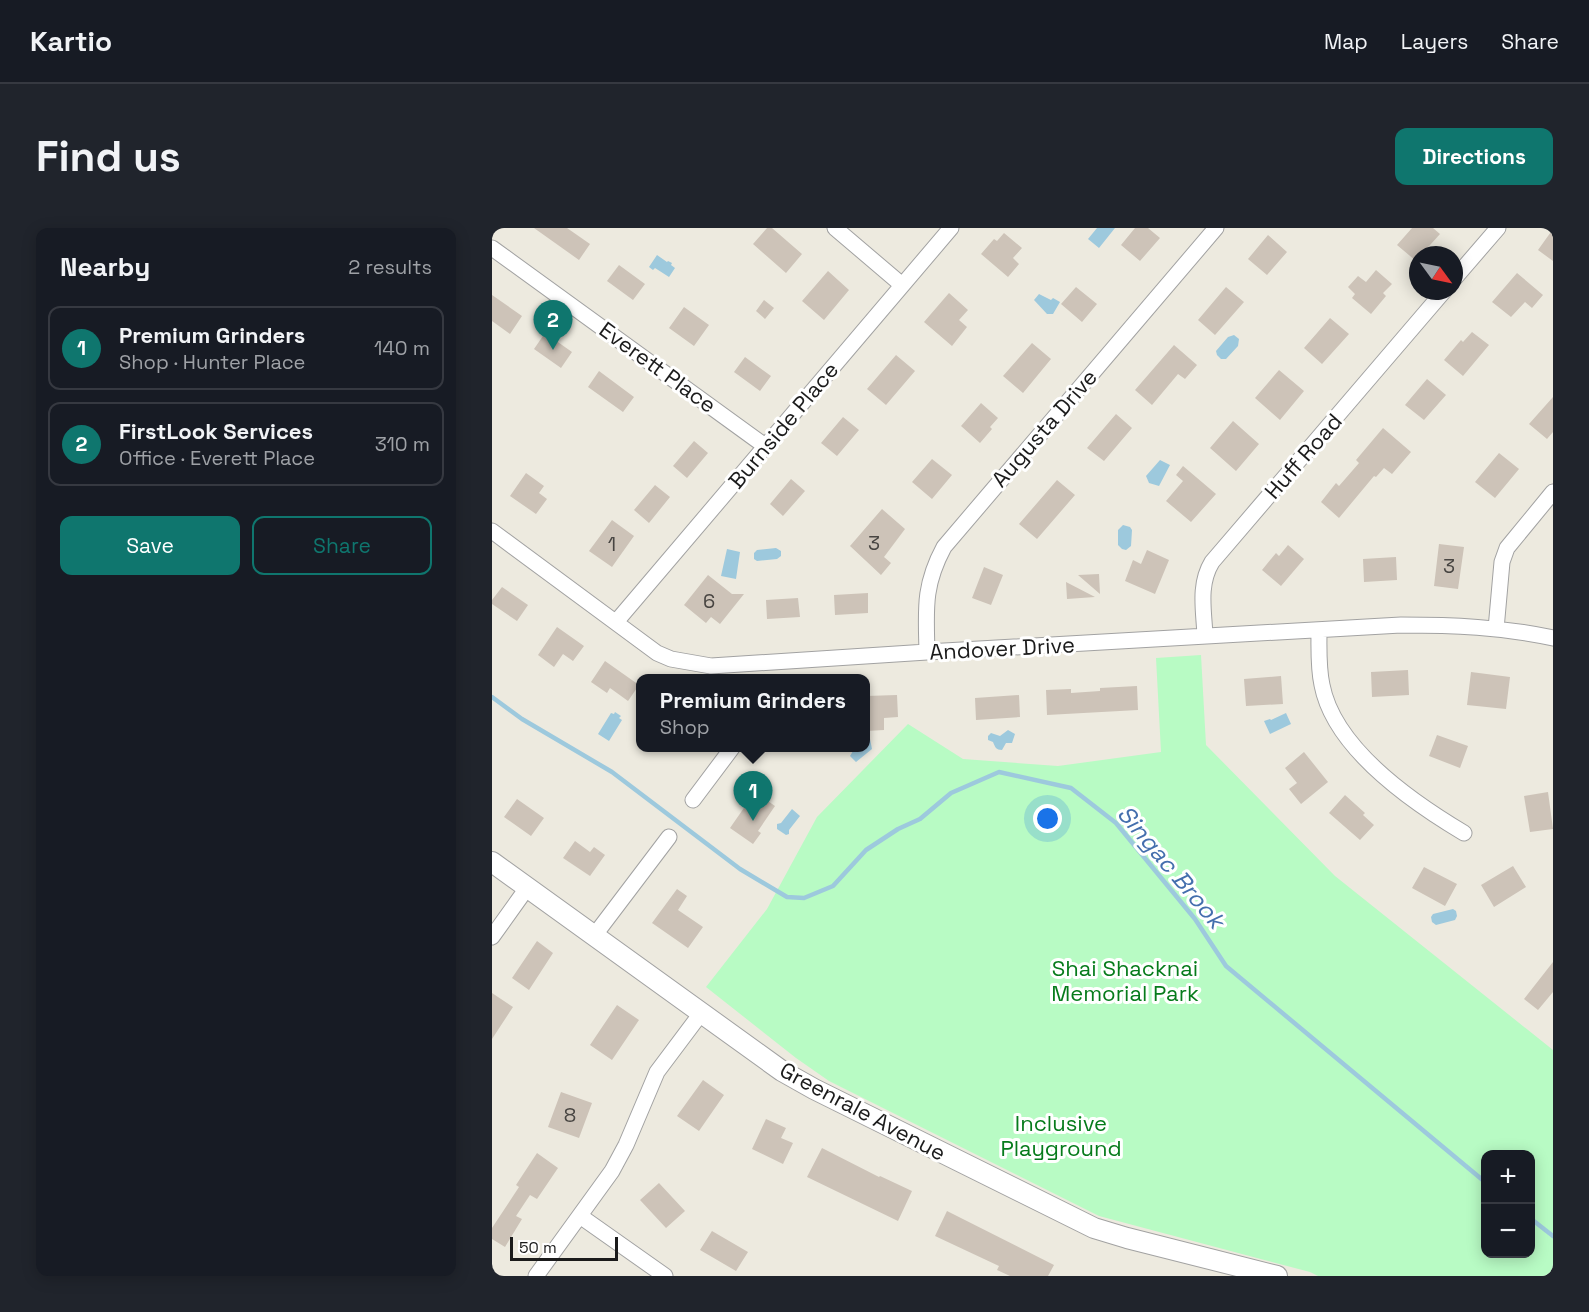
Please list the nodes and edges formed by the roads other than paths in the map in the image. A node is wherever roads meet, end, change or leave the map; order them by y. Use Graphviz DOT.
graph roads {
  1 [pos="835,228"];
  2 [pos="951,228"];
  3 [pos="1216,228"];
  4 [pos="1498,228"];
  5 [pos="492,248"];
  6 [pos="1463,269"];
  7 [pos="902,285"];
  8 [pos="1436,300"];
  9 [pos="765,446"];
  10 [pos="1553,492"];
  11 [pos="492,531"];
  12 [pos="616,622"];
  13 [pos="1496,629"];
  14 [pos="1318,630"];
  15 [pos="1205,636"];
  16 [pos="1553,638"];
  17 [pos="927,652"];
  18 [pos="745,671"];
  19 [pos="728,752"];
  20 [pos="693,800"];
  21 [pos="1464,833"];
  22 [pos="669,837"];
  23 [pos="492,862"];
  24 [pos="527,888"];
  25 [pos="594,936"];
  26 [pos="492,937"];
  27 [pos="702,1012"];
  28 [pos="580,1216"];
  29 [pos="536,1276"];
  30 [pos="665,1276"];
  31 [pos="1276,1276"];
  1 -- 7 [label="street"];
  2 -- 7 [label="street, Burnside Place"];
  3 -- 17 [label="street, Augusta Drive"];
  4 -- 6 [label="street"];
  5 -- 9 [label="street, Everett Place"];
  7 -- 9 [label="street, Burnside Place"];
  8 -- 15 [label="street, Huff Road"];
  9 -- 12 [label="street, Burnside Place"];
  10 -- 13 [label="street"];
  11 -- 12 [label="street, Andover Drive"];
  12 -- 18 [label="street, Andover Drive"];
  13 -- 14 [label="street, Andover Drive"];
  13 -- 16 [label="street, Andover Drive"];
  14 -- 15 [label="street, Andover Drive"];
  14 -- 21 [label="street"];
  15 -- 17 [label="street, Andover Drive"];
  17 -- 18 [label="street, Andover Drive"];
  19 -- 20 [label="street"];
  22 -- 25 [label="street"];
  23 -- 24 [label="street, Greenrale Avenue"];
  24 -- 25 [label="street, Greenrale Avenue"];
  24 -- 26 [label="street"];
  25 -- 27 [label="street, Greenrale Avenue"];
  27 -- 28 [label="street"];
  27 -- 31 [label="street, Greenrale Avenue"];
  28 -- 29 [label="street"];
  28 -- 30 [label="street"];
}
